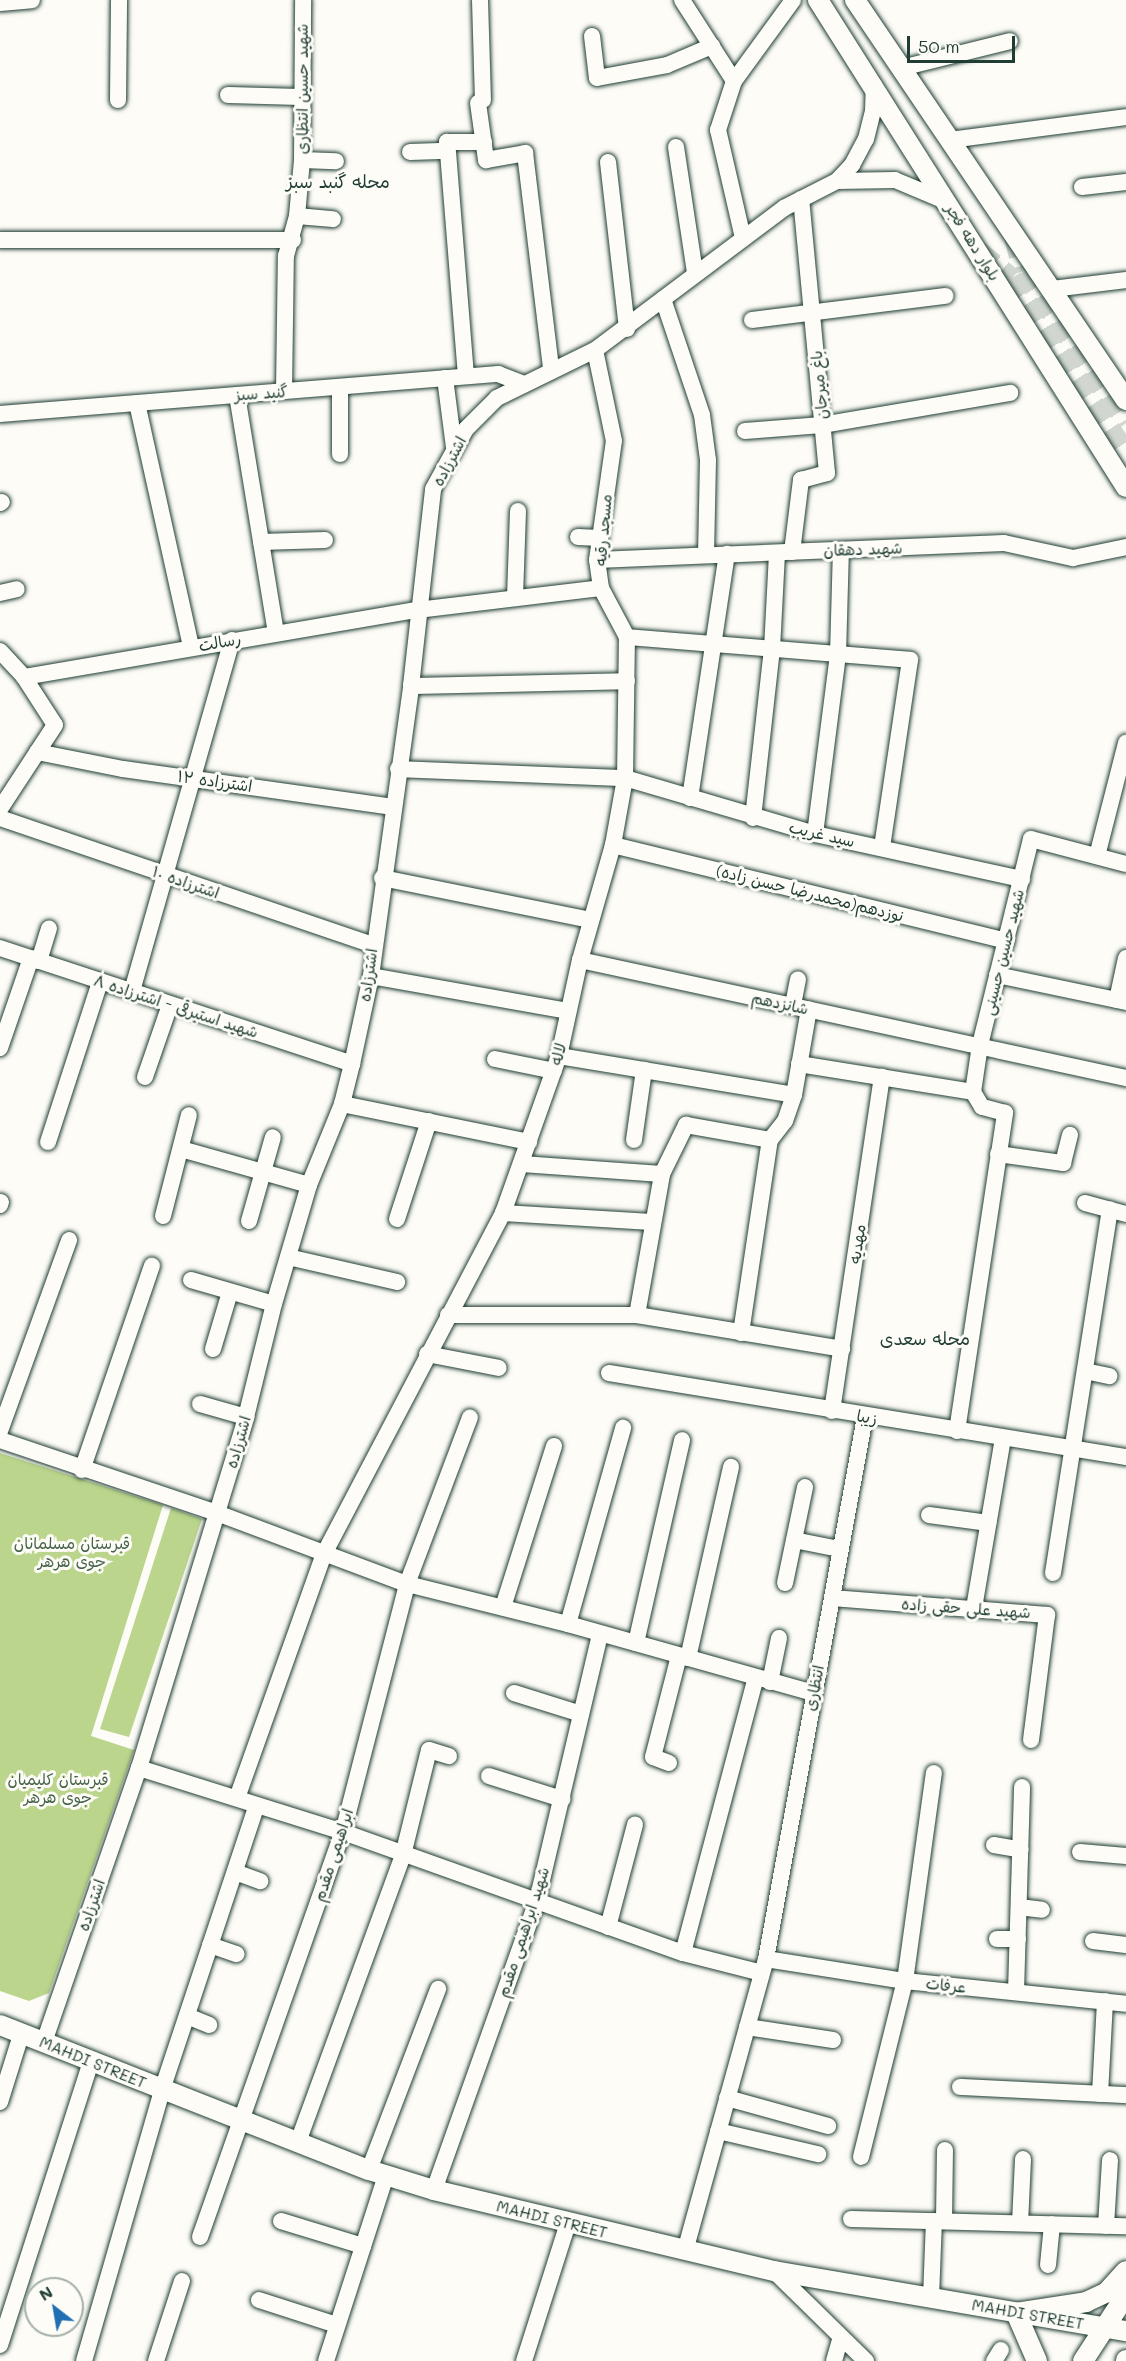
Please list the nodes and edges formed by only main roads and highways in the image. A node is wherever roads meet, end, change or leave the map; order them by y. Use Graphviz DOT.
graph roads {
  1 [pos="818,0"];
  2 [pos="855,0"];
  3 [pos="1126,400"];
  4 [pos="1126,487"];
  5 [pos="0,2025"];
  6 [pos="1126,2271"];
  7 [pos="1126,2295"];
  8 [pos="1016,2313"];
  9 [pos="1104,2328"];
  10 [pos="1126,2331"];
  11 [pos="1037,2361"];
  12 [pos="1083,2361"];
  1 -- 4 [label="main road, بلوار دهه فجر"];
  2 -- 3 [label="main road"];
  5 -- 8 [label="main road, MAHDI STREET"];
  6 -- 8 [label="main road"];
  7 -- 9 [label="main road"];
  8 -- 9 [label="main road, MAHDI STREET"];
  8 -- 11 [label="main road"];
  9 -- 10 [label="main road, MAHDI STREET"];
  9 -- 12 [label="main road"];
}
